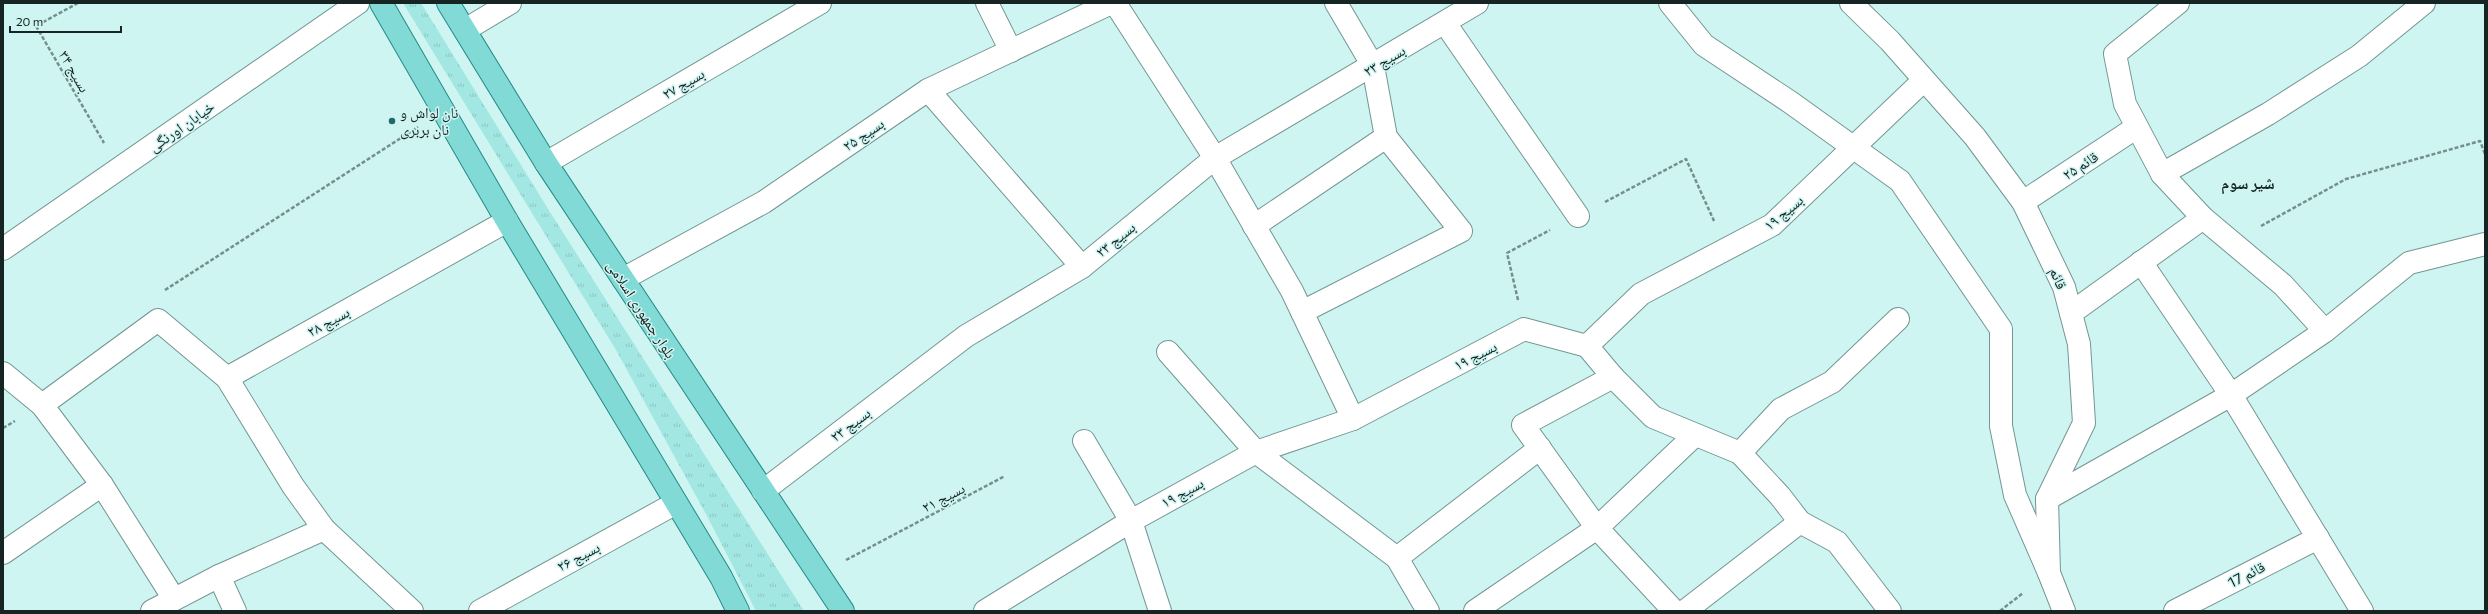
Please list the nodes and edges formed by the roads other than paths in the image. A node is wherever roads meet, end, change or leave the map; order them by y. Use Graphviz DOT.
graph roads {
  1 [pos="358,3"];
  2 [pos="381,3"];
  3 [pos="448,3"];
  4 [pos="510,3"];
  5 [pos="820,3"];
  6 [pos="987,3"];
  7 [pos="1111,3"];
  8 [pos="1115,3"];
  9 [pos="1336,3"];
  10 [pos="1477,3"];
  11 [pos="1670,3"];
  12 [pos="1851,3"];
  13 [pos="2178,3"];
  14 [pos="2424,3"];
  15 [pos="1445,23"];
  16 [pos="465,30"];
  17 [pos="1011,50"];
  18 [pos="1373,66"];
  19 [pos="1924,80"];
  20 [pos="928,90"];
  21 [pos="2138,127"];
  22 [pos="1386,137"];
  23 [pos="1853,147"];
  24 [pos="1215,158"];
  25 [pos="546,163"];
  26 [pos="2162,174"];
  27 [pos="2023,202"];
  28 [pos="1578,216"];
  29 [pos="2203,218"];
  30 [pos="507,221"];
  31 [pos="1254,226"];
  32 [pos="2485,244"];
  33 [pos="3,249"];
  34 [pos="2141,262"];
  35 [pos="1082,266"];
  36 [pos="623,279"];
  37 [pos="1302,312"];
  38 [pos="2071,313"];
  39 [pos="1898,319"];
  40 [pos="2325,331"];
  41 [pos="1587,346"];
  42 [pos="1168,352"];
  43 [pos="3,373"];
  44 [pos="227,378"];
  45 [pos="1613,378"];
  46 [pos="2231,395"];
  47 [pos="42,405"];
  48 [pos="1353,418"];
  49 [pos="1695,435"];
  50 [pos="1084,441"];
  51 [pos="1540,448"];
  52 [pos="1256,452"];
  53 [pos="1740,453"];
  54 [pos="102,485"];
  55 [pos="763,491"];
  56 [pos="2047,499"];
  57 [pos="676,504"];
  58 [pos="1131,521"];
  59 [pos="1800,522"];
  60 [pos="1597,528"];
  61 [pos="324,529"];
  62 [pos="2318,538"];
  63 [pos="3,553"];
  64 [pos="1397,558"];
  65 [pos="2049,573"];
  66 [pos="219,576"];
  67 [pos="174,599"];
  68 [pos="152,611"];
  69 [pos="235,611"];
  70 [pos="412,611"];
  71 [pos="480,611"];
  72 [pos="738,611"];
  73 [pos="843,611"];
  74 [pos="985,611"];
  75 [pos="1160,611"];
  76 [pos="1428,611"];
  77 [pos="1475,611"];
  78 [pos="1674,611"];
  79 [pos="1684,611"];
  80 [pos="1890,611"];
  81 [pos="2064,611"];
  82 [pos="2175,611"];
  83 [pos="2362,611"];
  1 -- 33 [label="street, خیابان اورنگی"];
  2 -- 30 [label="main road"];
  3 -- 16 [label="main road, بلوار جمهوری اسلامی"];
  4 -- 16 [label="street"];
  5 -- 25 [label="street, بسیج ۲۷"];
  6 -- 17 [label="street"];
  7 -- 17 [label="street, بسیج ۲۵"];
  8 -- 24 [label="street"];
  9 -- 18 [label="street"];
  10 -- 15 [label="street, بسیج ۲۳"];
  11 -- 23 [label="street"];
  12 -- 19 [label="street, قائم"];
  13 -- 21 [label="street"];
  14 -- 26 [label="street"];
  15 -- 18 [label="street, بسیج ۲۳"];
  15 -- 28 [label="street"];
  16 -- 25 [label="main road, بلوار جمهوری اسلامی"];
  17 -- 20 [label="street, بسیج ۲۵"];
  18 -- 22 [label="street"];
  18 -- 24 [label="street, بسیج ۲۳"];
  19 -- 23 [label="street, بسیج ۱۹"];
  19 -- 27 [label="street, قائم"];
  20 -- 35 [label="street"];
  20 -- 36 [label="street, بسیج ۲۵"];
  21 -- 26 [label="street"];
  21 -- 27 [label="street, قائم ۲۵"];
  22 -- 31 [label="street"];
  22 -- 37 [label="street"];
  23 -- 41 [label="street, بسیج ۱۹"];
  23 -- 65 [label="street"];
  24 -- 31 [label="street"];
  24 -- 35 [label="street, بسیج ۲۳"];
  25 -- 36 [label="main road, بلوار جمهوری اسلامی"];
  26 -- 29 [label="street"];
  27 -- 38 [label="street, قائم"];
  29 -- 34 [label="street"];
  29 -- 40 [label="street"];
  30 -- 44 [label="street, بسیج ۲۸"];
  30 -- 57 [label="main road"];
  31 -- 37 [label="street"];
  32 -- 40 [label="street"];
  34 -- 38 [label="street"];
  34 -- 46 [label="street"];
  35 -- 55 [label="street, بسیج ۲۳"];
  36 -- 55 [label="main road, بلوار جمهوری اسلامی"];
  37 -- 48 [label="street"];
  38 -- 56 [label="street, قائم"];
  39 -- 53 [label="street"];
  40 -- 46 [label="street"];
  41 -- 45 [label="street"];
  41 -- 48 [label="street, بسیج ۱۹"];
  42 -- 52 [label="street"];
  43 -- 47 [label="street"];
  44 -- 47 [label="street"];
  44 -- 61 [label="street"];
  45 -- 49 [label="street"];
  45 -- 51 [label="street"];
  46 -- 56 [label="street"];
  46 -- 62 [label="street"];
  47 -- 54 [label="street"];
  48 -- 52 [label="street, بسیج ۱۹"];
  49 -- 53 [label="street"];
  49 -- 60 [label="street"];
  50 -- 58 [label="street"];
  51 -- 60 [label="street"];
  51 -- 64 [label="street"];
  52 -- 58 [label="street, بسیج ۱۹"];
  52 -- 64 [label="street"];
  53 -- 59 [label="street"];
  54 -- 63 [label="street"];
  54 -- 67 [label="street"];
  55 -- 73 [label="main road, بلوار جمهوری اسلامی"];
  56 -- 65 [label="street, قائم"];
  57 -- 71 [label="street, بسیج ۲۶"];
  57 -- 72 [label="main road"];
  58 -- 74 [label="street, بسیج ۱۹"];
  58 -- 75 [label="street"];
  59 -- 79 [label="street"];
  59 -- 80 [label="street"];
  60 -- 77 [label="street"];
  60 -- 78 [label="street"];
  61 -- 66 [label="street"];
  61 -- 70 [label="street"];
  62 -- 82 [label="street, قائم 17"];
  62 -- 83 [label="street"];
  64 -- 76 [label="street"];
  65 -- 81 [label="street, قائم"];
  66 -- 67 [label="street"];
  66 -- 69 [label="street"];
  67 -- 68 [label="street"];
}
